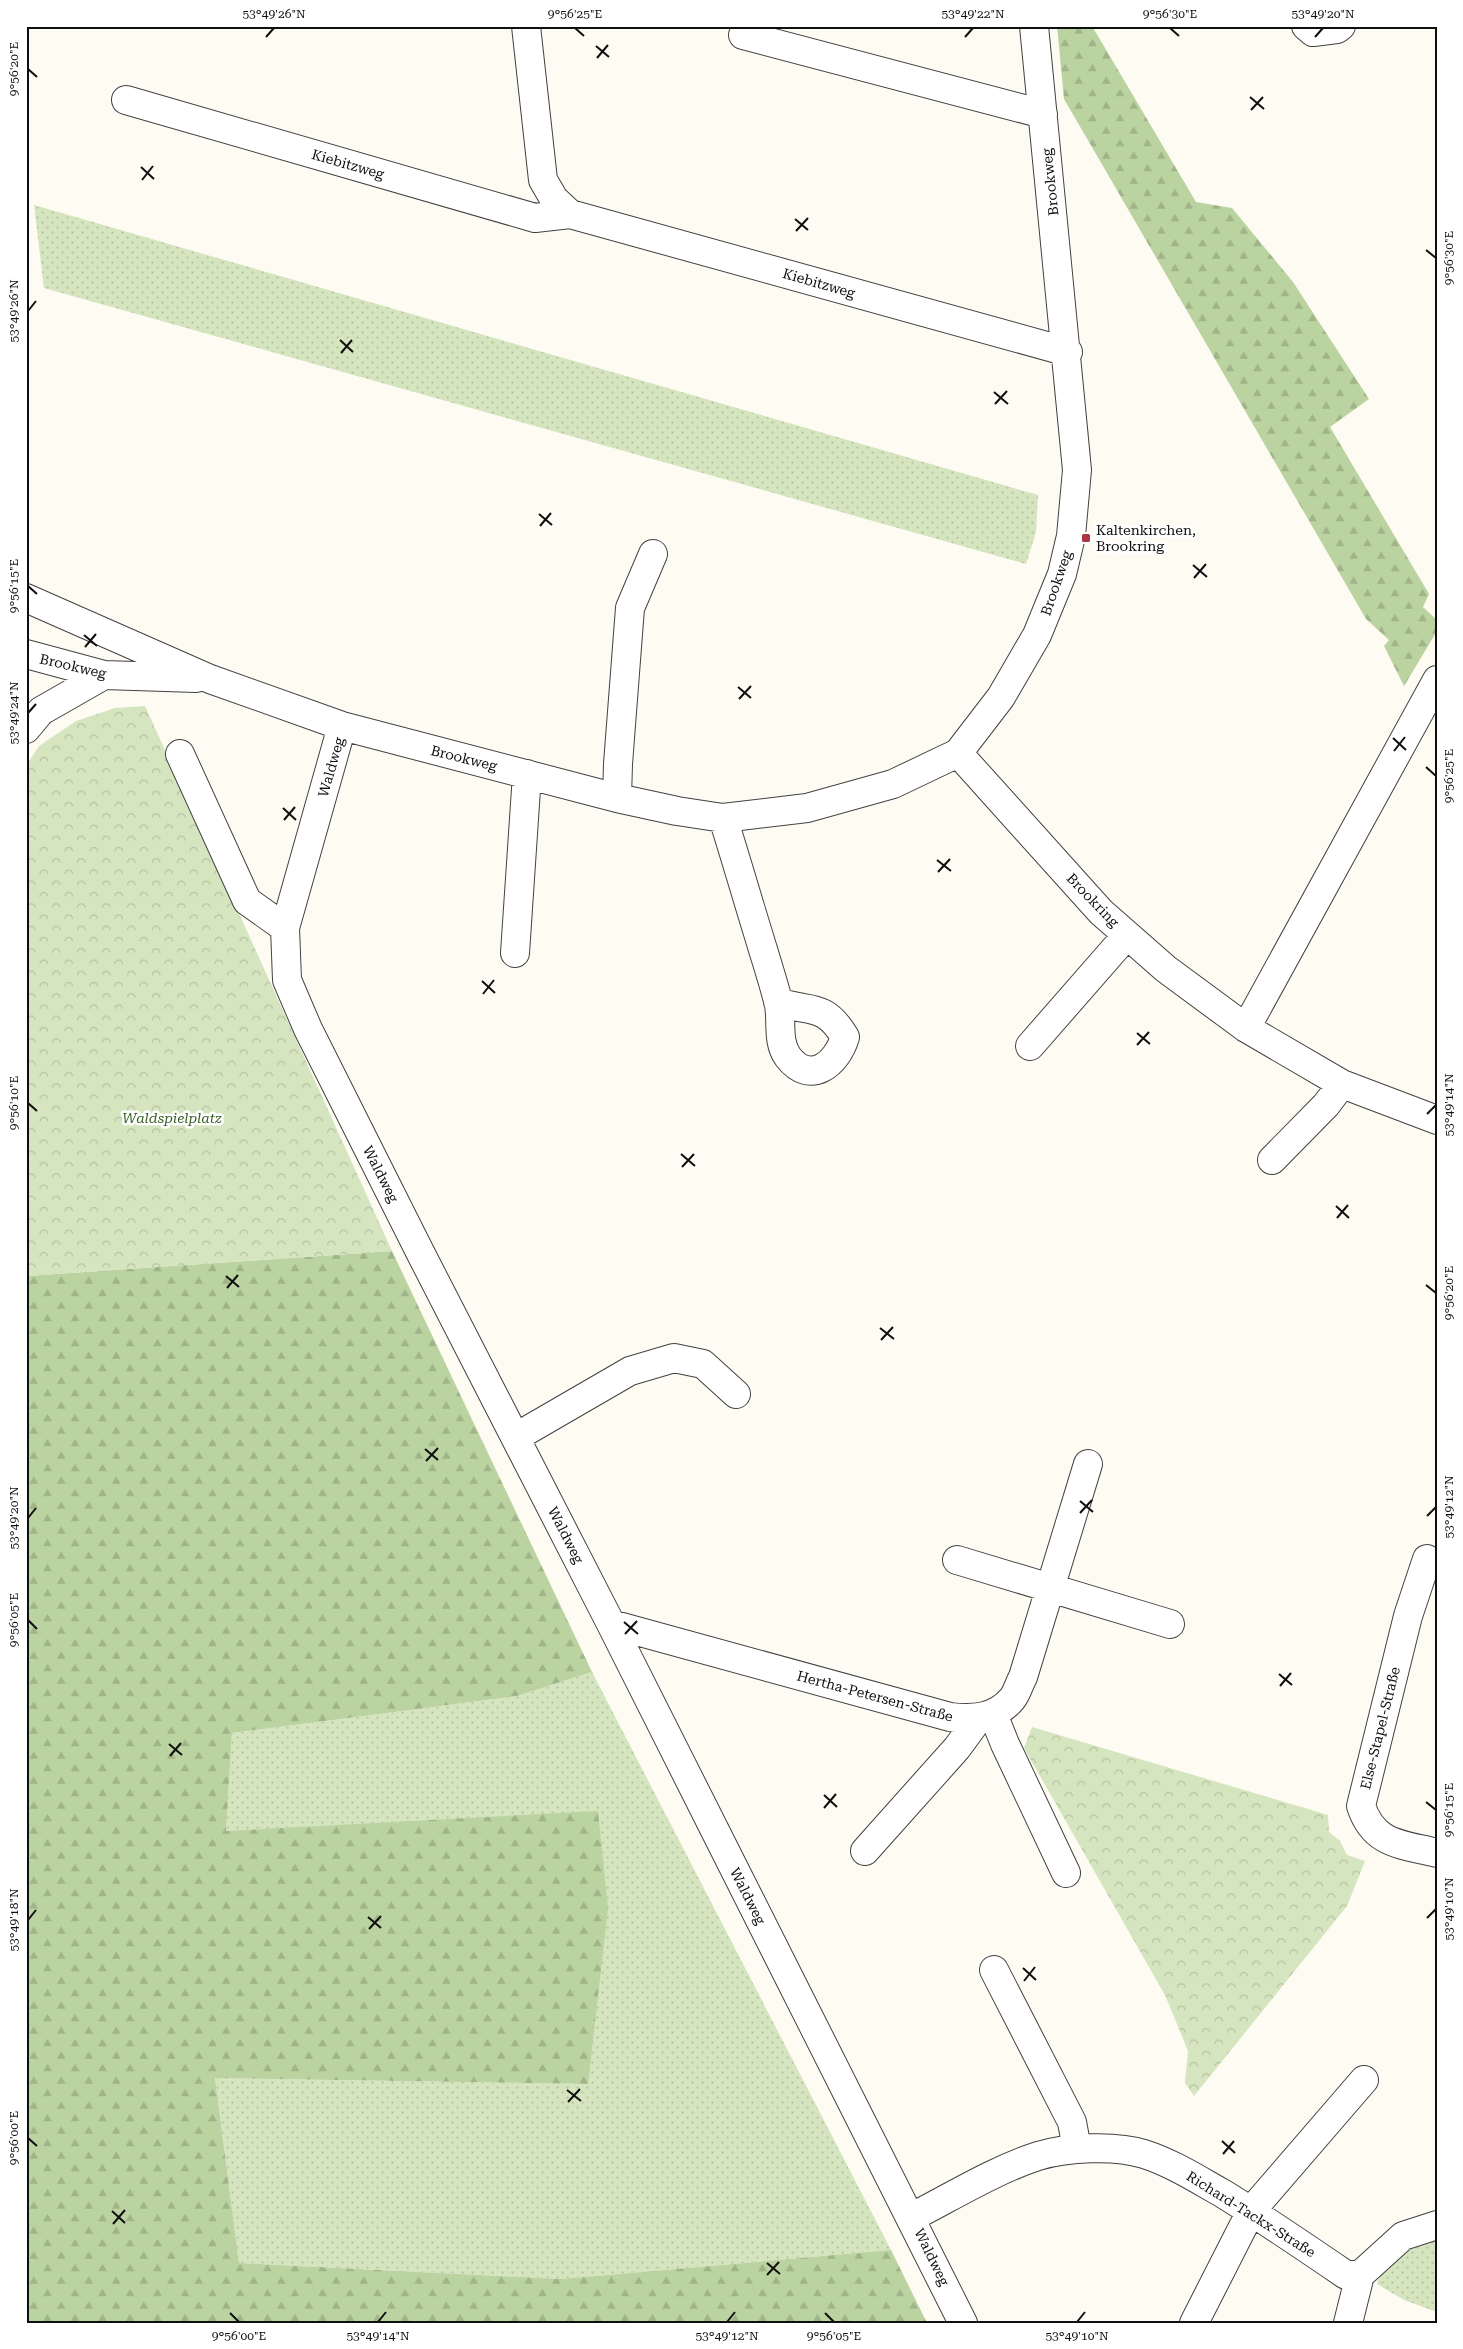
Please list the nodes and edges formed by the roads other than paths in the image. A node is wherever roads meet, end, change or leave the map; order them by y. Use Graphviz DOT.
graph roads {
  1 [pos="526,26"];
  2 [pos="1034,26"];
  3 [pos="1306,26"];
  4 [pos="1341,26"];
  5 [pos="743,35"];
  6 [pos="126,100"];
  7 [pos="1044,114"];
  8 [pos="570,214"];
  9 [pos="1068,352"];
  10 [pos="653,554"];
  11 [pos="26,598"];
  12 [pos="26,654"];
  13 [pos="104,675"];
  14 [pos="210,678"];
  15 [pos="1437,680"];
  16 [pos="342,726"];
  17 [pos="26,729"];
  18 [pos="958,753"];
  19 [pos="180,754"];
  20 [pos="527,774"];
  21 [pos="617,798"];
  22 [pos="723,818"];
  23 [pos="285,928"];
  24 [pos="1127,935"];
  25 [pos="515,953"];
  26 [pos="778,1002"];
  27 [pos="1246,1028"];
  28 [pos="1030,1046"];
  29 [pos="1342,1084"];
  30 [pos="1437,1120"];
  31 [pos="1272,1160"];
  32 [pos="736,1394"];
  33 [pos="516,1437"];
  34 [pos="1088,1464"];
  35 [pos="1428,1559"];
  36 [pos="957,1560"];
  37 [pos="1050,1588"];
  38 [pos="612,1624"];
  39 [pos="1170,1624"];
  40 [pos="986,1716"];
  41 [pos="865,1851"];
  42 [pos="1437,1854"];
  43 [pos="1066,1873"];
  44 [pos="994,1970"];
  45 [pos="1364,2080"];
  46 [pos="1077,2149"];
  47 [pos="1251,2211"];
  48 [pos="912,2217"];
  49 [pos="1437,2225"];
  50 [pos="1360,2275"];
  51 [pos="963,2323"];
  52 [pos="1194,2323"];
  53 [pos="1348,2323"];
  1 -- 8 [label="street, Kiebitzweg"];
  2 -- 7 [label="street, Brookweg"];
  3 -- 4 [label="street"];
  5 -- 7 [label="street"];
  6 -- 8 [label="street, Kiebitzweg"];
  7 -- 9 [label="street, Brookweg"];
  8 -- 9 [label="street, Kiebitzweg"];
  9 -- 18 [label="street, Brookweg"];
  10 -- 21 [label="street"];
  11 -- 14 [label="street, Brookweg"];
  12 -- 13 [label="street, Brookweg"];
  13 -- 14 [label="street, Brookweg"];
  13 -- 17 [label="street"];
  14 -- 16 [label="street, Brookweg"];
  15 -- 27 [label="street"];
  16 -- 20 [label="street, Brookweg"];
  16 -- 23 [label="street, Waldweg"];
  18 -- 22 [label="street, Brookweg"];
  18 -- 24 [label="street, Brookring"];
  19 -- 23 [label="street"];
  20 -- 21 [label="street, Brookweg"];
  20 -- 25 [label="street"];
  21 -- 22 [label="street, Brookweg"];
  22 -- 26 [label="street"];
  23 -- 33 [label="street, Waldweg"];
  24 -- 27 [label="street, Brookring"];
  24 -- 28 [label="street"];
  27 -- 29 [label="street, Brookring"];
  29 -- 30 [label="street, Brookring"];
  29 -- 31 [label="street"];
  32 -- 33 [label="street"];
  33 -- 38 [label="street, Waldweg"];
  34 -- 37 [label="street"];
  35 -- 42 [label="street, Else-Stapel-Straße"];
  36 -- 37 [label="street"];
  37 -- 39 [label="street"];
  37 -- 40 [label="street"];
  38 -- 40 [label="street, Hertha-Petersen-Straße"];
  38 -- 48 [label="street, Waldweg"];
  40 -- 41 [label="street"];
  40 -- 43 [label="street"];
  44 -- 46 [label="street"];
  45 -- 47 [label="street"];
  46 -- 47 [label="street, Richard-Tackx-Straße"];
  46 -- 48 [label="street, Richard-Tackx-Straße"];
  47 -- 50 [label="street, Richard-Tackx-Straße"];
  47 -- 52 [label="street"];
  48 -- 51 [label="street, Waldweg"];
  49 -- 50 [label="street"];
  50 -- 53 [label="street"];
}
